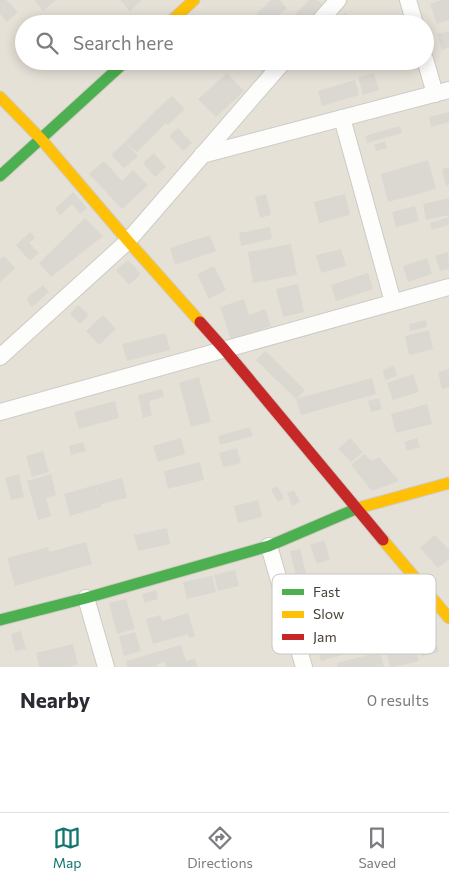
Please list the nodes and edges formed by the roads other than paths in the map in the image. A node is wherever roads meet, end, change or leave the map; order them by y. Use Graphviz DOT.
graph roads {
  1 [pos="194,0"];
  2 [pos="338,0"];
  3 [pos="408,0"];
  4 [pos="178,15"];
  5 [pos="325,15"];
  6 [pos="412,15"];
  7 [pos="116,70"];
  8 [pos="276,70"];
  9 [pos="431,70"];
  10 [pos="442,92"];
  11 [pos="0,97"];
  12 [pos="342,118"];
  13 [pos="41,139"];
  14 [pos="202,155"];
  15 [pos="0,176"];
  16 [pos="128,241"];
  17 [pos="449,287"];
  18 [pos="393,302"];
  19 [pos="224,350"];
  20 [pos="0,357"];
  21 [pos="0,412"];
  22 [pos="449,483"];
  23 [pos="356,508"];
  24 [pos="268,546"];
  25 [pos="276,574"];
  26 [pos="412,574"];
  27 [pos="86,598"];
  28 [pos="436,603"];
  29 [pos="449,618"];
  30 [pos="0,620"];
  31 [pos="300,654"];
  32 [pos="106,667"];
  33 [pos="304,667"];
  1 -- 4 [label="street"];
  2 -- 5 [label="street"];
  3 -- 6 [label="street"];
  7 -- 13 [label="street"];
  8 -- 14 [label="street"];
  9 -- 10 [label="street"];
  10 -- 12 [label="street"];
  11 -- 13 [label="street"];
  12 -- 14 [label="street"];
  12 -- 18 [label="street"];
  13 -- 15 [label="street"];
  13 -- 16 [label="street"];
  14 -- 16 [label="street"];
  16 -- 19 [label="street"];
  16 -- 20 [label="street"];
  17 -- 18 [label="street"];
  18 -- 19 [label="street"];
  19 -- 21 [label="street"];
  19 -- 23 [label="street"];
  22 -- 23 [label="street"];
  23 -- 24 [label="street"];
  23 -- 26 [label="street"];
  24 -- 25 [label="street"];
  24 -- 27 [label="street"];
  27 -- 30 [label="street"];
  27 -- 32 [label="street"];
  28 -- 29 [label="street"];
  31 -- 33 [label="street"];
}
